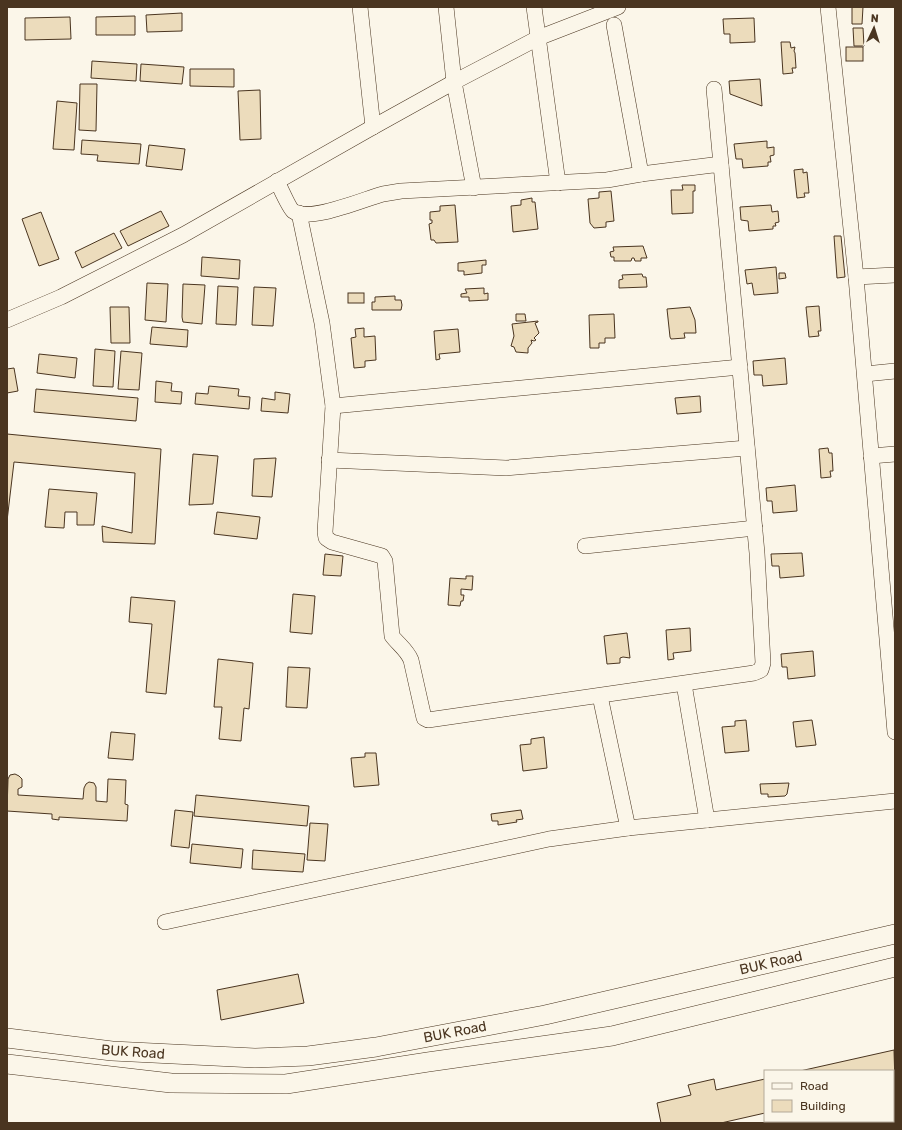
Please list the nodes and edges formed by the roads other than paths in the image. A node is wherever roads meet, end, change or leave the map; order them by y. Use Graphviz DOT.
graph roads {
  1 [pos="360,7"];
  2 [pos="446,7"];
  3 [pos="534,7"];
  4 [pos="618,7"];
  5 [pos="828,7"];
  6 [pos="614,25"];
  7 [pos="538,38"];
  8 [pos="454,82"];
  9 [pos="714,89"];
  10 [pos="373,127"];
  11 [pos="721,166"];
  12 [pos="641,174"];
  13 [pos="277,181"];
  14 [pos="558,183"];
  15 [pos="474,188"];
  16 [pos="299,213"];
  17 [pos="895,275"];
  18 [pos="856,277"];
  19 [pos="7,320"];
  20 [pos="740,367"];
  21 [pos="895,371"];
  22 [pos="865,374"];
  23 [pos="333,406"];
  24 [pos="747,448"];
  25 [pos="895,454"];
  26 [pos="871,456"];
  27 [pos="329,460"];
  28 [pos="755,528"];
  29 [pos="585,546"];
  30 [pos="684,684"];
  31 [pos="600,696"];
  32 [pos="895,726"];
  33 [pos="895,801"];
  34 [pos="707,820"];
  35 [pos="628,828"];
  36 [pos="165,922"];
  37 [pos="895,934"];
  38 [pos="895,966"];
  39 [pos="7,1038"];
  40 [pos="7,1064"];
  1 -- 10 [label="street"];
  2 -- 8 [label="street"];
  3 -- 7 [label="street"];
  4 -- 7 [label="street"];
  5 -- 18 [label="street"];
  6 -- 12 [label="street"];
  7 -- 8 [label="street"];
  7 -- 14 [label="street"];
  8 -- 10 [label="street"];
  8 -- 15 [label="street"];
  9 -- 11 [label="street"];
  10 -- 13 [label="street"];
  11 -- 12 [label="street"];
  11 -- 20 [label="street"];
  12 -- 14 [label="street"];
  13 -- 16 [label="street"];
  13 -- 19 [label="street"];
  14 -- 15 [label="street"];
  15 -- 16 [label="street"];
  16 -- 23 [label="street"];
  17 -- 18 [label="street"];
  18 -- 22 [label="street"];
  20 -- 23 [label="street"];
  20 -- 24 [label="street"];
  21 -- 22 [label="street"];
  22 -- 26 [label="street"];
  23 -- 27 [label="street"];
  24 -- 27 [label="street"];
  24 -- 28 [label="street"];
  25 -- 26 [label="street"];
  26 -- 32 [label="street"];
  27 -- 31 [label="street"];
  28 -- 29 [label="street"];
  28 -- 30 [label="street"];
  30 -- 31 [label="street"];
  30 -- 34 [label="street"];
  31 -- 35 [label="street"];
  33 -- 34 [label="street"];
  34 -- 35 [label="street"];
  35 -- 36 [label="street"];
  37 -- 39 [label="main road, BUK Road"];
  38 -- 40 [label="main road, BUK Road"];
}
